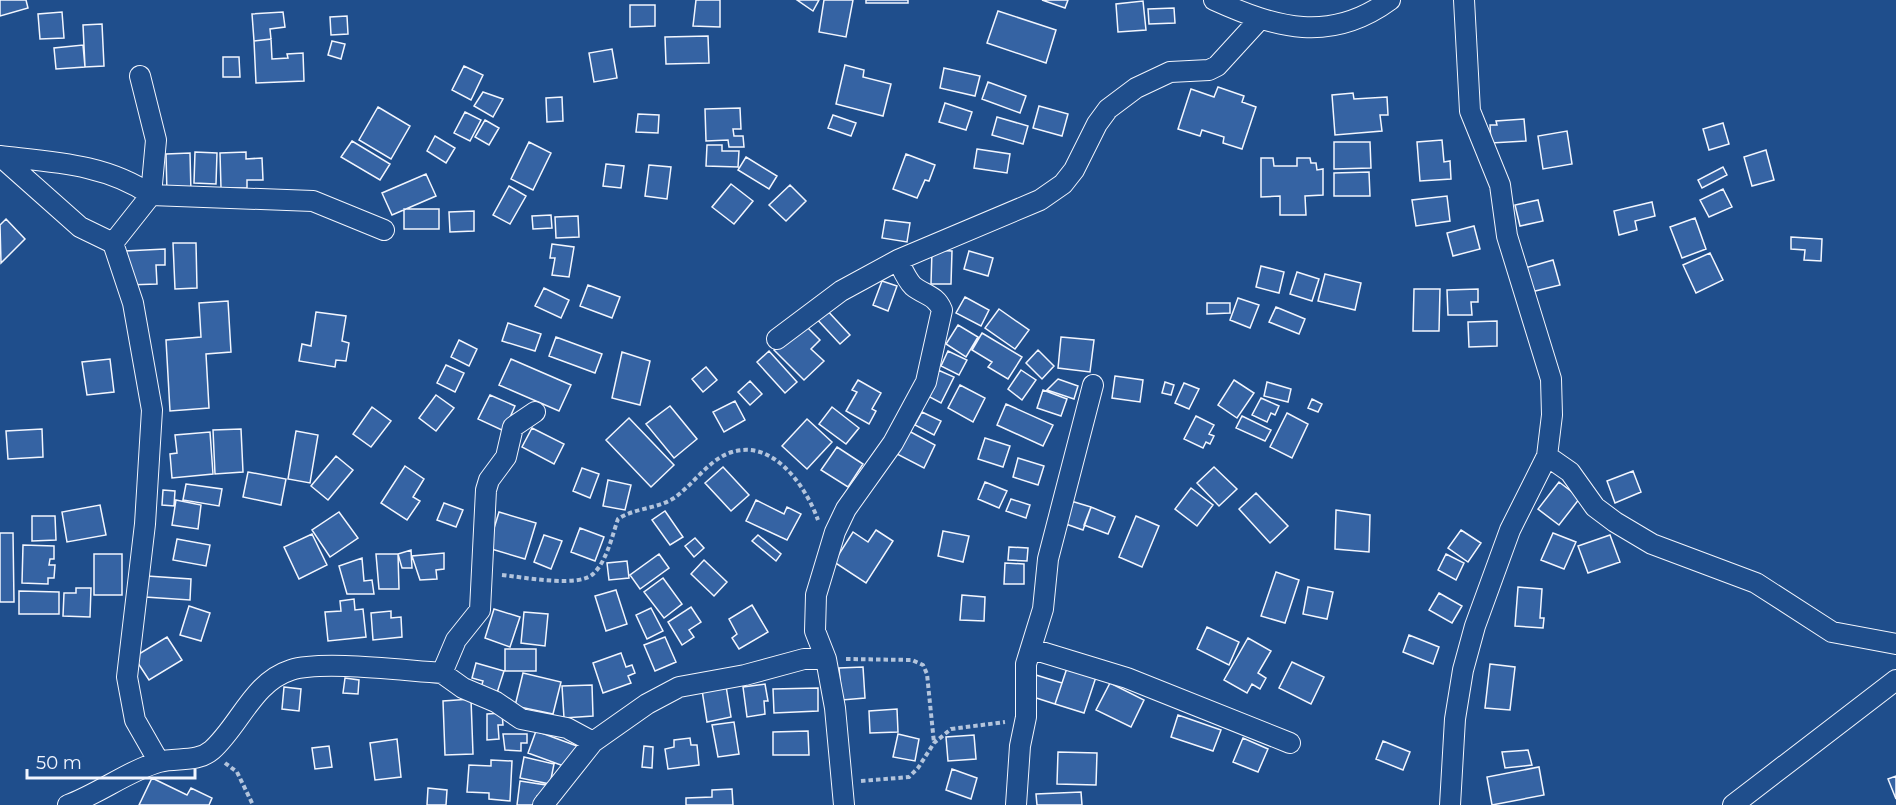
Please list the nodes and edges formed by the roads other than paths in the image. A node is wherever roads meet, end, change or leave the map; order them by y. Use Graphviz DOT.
graph roads {
  1 [pos="1214,0"];
  2 [pos="1390,0"];
  3 [pos="1464,0"];
  4 [pos="1260,19"];
  5 [pos="140,76"];
  6 [pos="0,156"];
  7 [pos="151,195"];
  8 [pos="384,230"];
  9 [pos="113,243"];
  10 [pos="898,260"];
  11 [pos="777,339"];
  12 [pos="1093,385"];
  13 [pos="535,412"];
  14 [pos="1547,456"];
  15 [pos="1896,644"];
  16 [pos="1032,649"];
  17 [pos="826,659"];
  18 [pos="442,673"];
  19 [pos="1896,680"];
  20 [pos="593,742"];
  21 [pos="1290,743"];
  22 [pos="159,762"];
  23 [pos="68,805"];
  24 [pos="543,805"];
  25 [pos="844,805"];
  26 [pos="1016,805"];
  27 [pos="1450,805"];
  28 [pos="1733,805"];
  1 -- 4 [label="street"];
  2 -- 4 [label="street"];
  3 -- 14 [label="street"];
  4 -- 10 [label="street"];
  5 -- 7 [label="street"];
  6 -- 7 [label="street"];
  6 -- 9 [label="street"];
  7 -- 8 [label="street"];
  7 -- 9 [label="street"];
  9 -- 22 [label="street"];
  10 -- 11 [label="street"];
  10 -- 17 [label="street"];
  12 -- 16 [label="street"];
  13 -- 18 [label="street"];
  14 -- 15 [label="street"];
  14 -- 27 [label="street"];
  16 -- 21 [label="street"];
  16 -- 26 [label="street"];
  17 -- 20 [label="street"];
  17 -- 25 [label="street"];
  18 -- 20 [label="street"];
  18 -- 22 [label="street"];
  19 -- 28 [label="street"];
  20 -- 24 [label="street"];
  22 -- 23 [label="street"];
}
